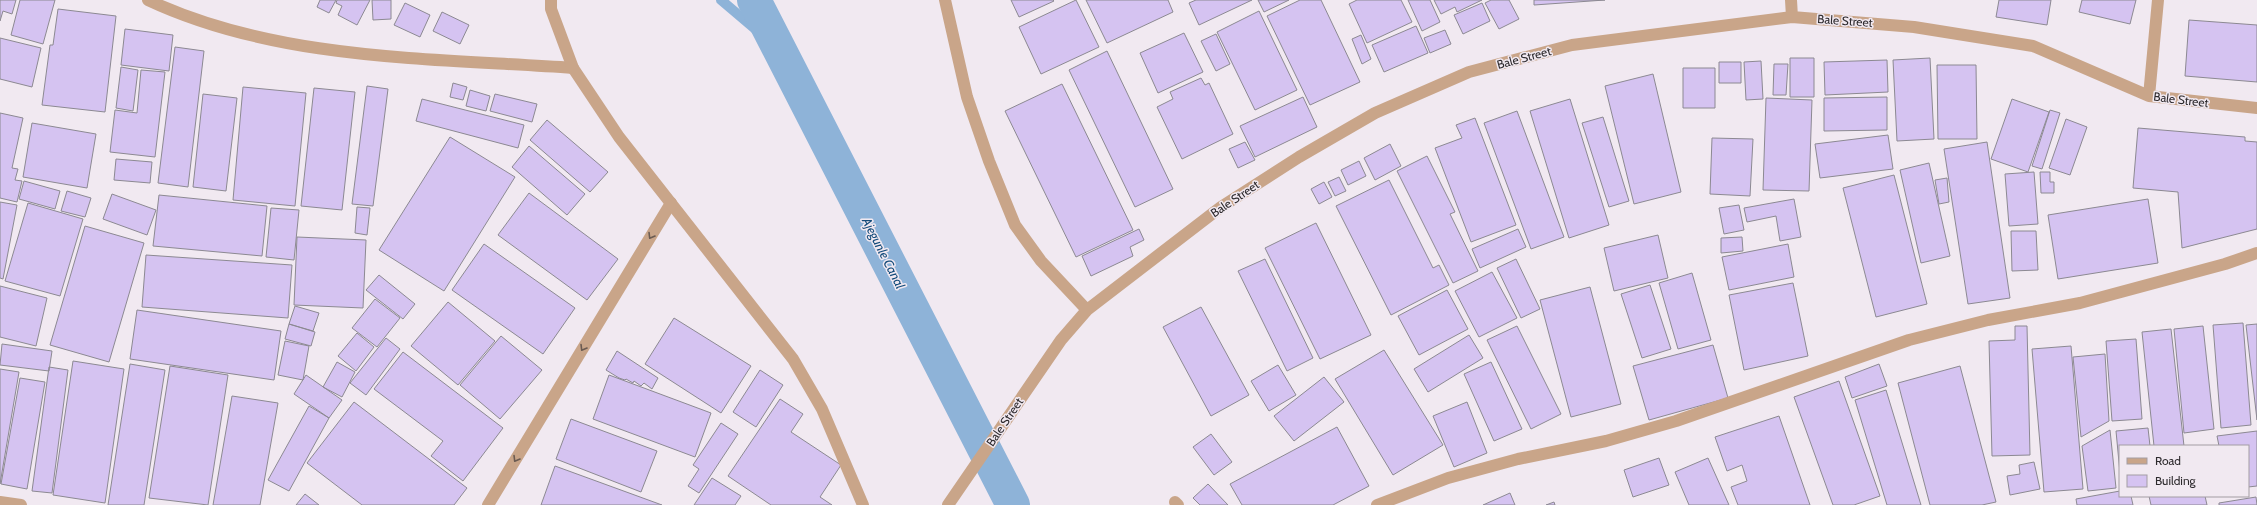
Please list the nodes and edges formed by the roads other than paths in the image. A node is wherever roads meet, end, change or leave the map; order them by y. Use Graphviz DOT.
graph roads {
  1 [pos="148,0"];
  2 [pos="946,0"];
  3 [pos="1791,0"];
  4 [pos="2158,0"];
  5 [pos="551,4"];
  6 [pos="1792,17"];
  7 [pos="573,68"];
  8 [pos="2149,96"];
  9 [pos="2257,108"];
  10 [pos="671,203"];
  11 [pos="2257,253"];
  12 [pos="1087,310"];
  13 [pos="0,502"];
  14 [pos="21,505"];
  15 [pos="488,505"];
  16 [pos="863,505"];
  17 [pos="948,505"];
  18 [pos="1377,505"];
  1 -- 7 [label="street"];
  2 -- 12 [label="street"];
  3 -- 6 [label="street"];
  4 -- 8 [label="street"];
  5 -- 7 [label="street"];
  6 -- 8 [label="street, Bale Street"];
  6 -- 12 [label="street, Bale Street"];
  7 -- 10 [label="street"];
  8 -- 9 [label="street, Bale Street"];
  10 -- 15 [label="street, one-way"];
  10 -- 16 [label="street"];
  11 -- 18 [label="street"];
  12 -- 17 [label="street, Bale Street"];
  13 -- 14 [label="street"];
}
